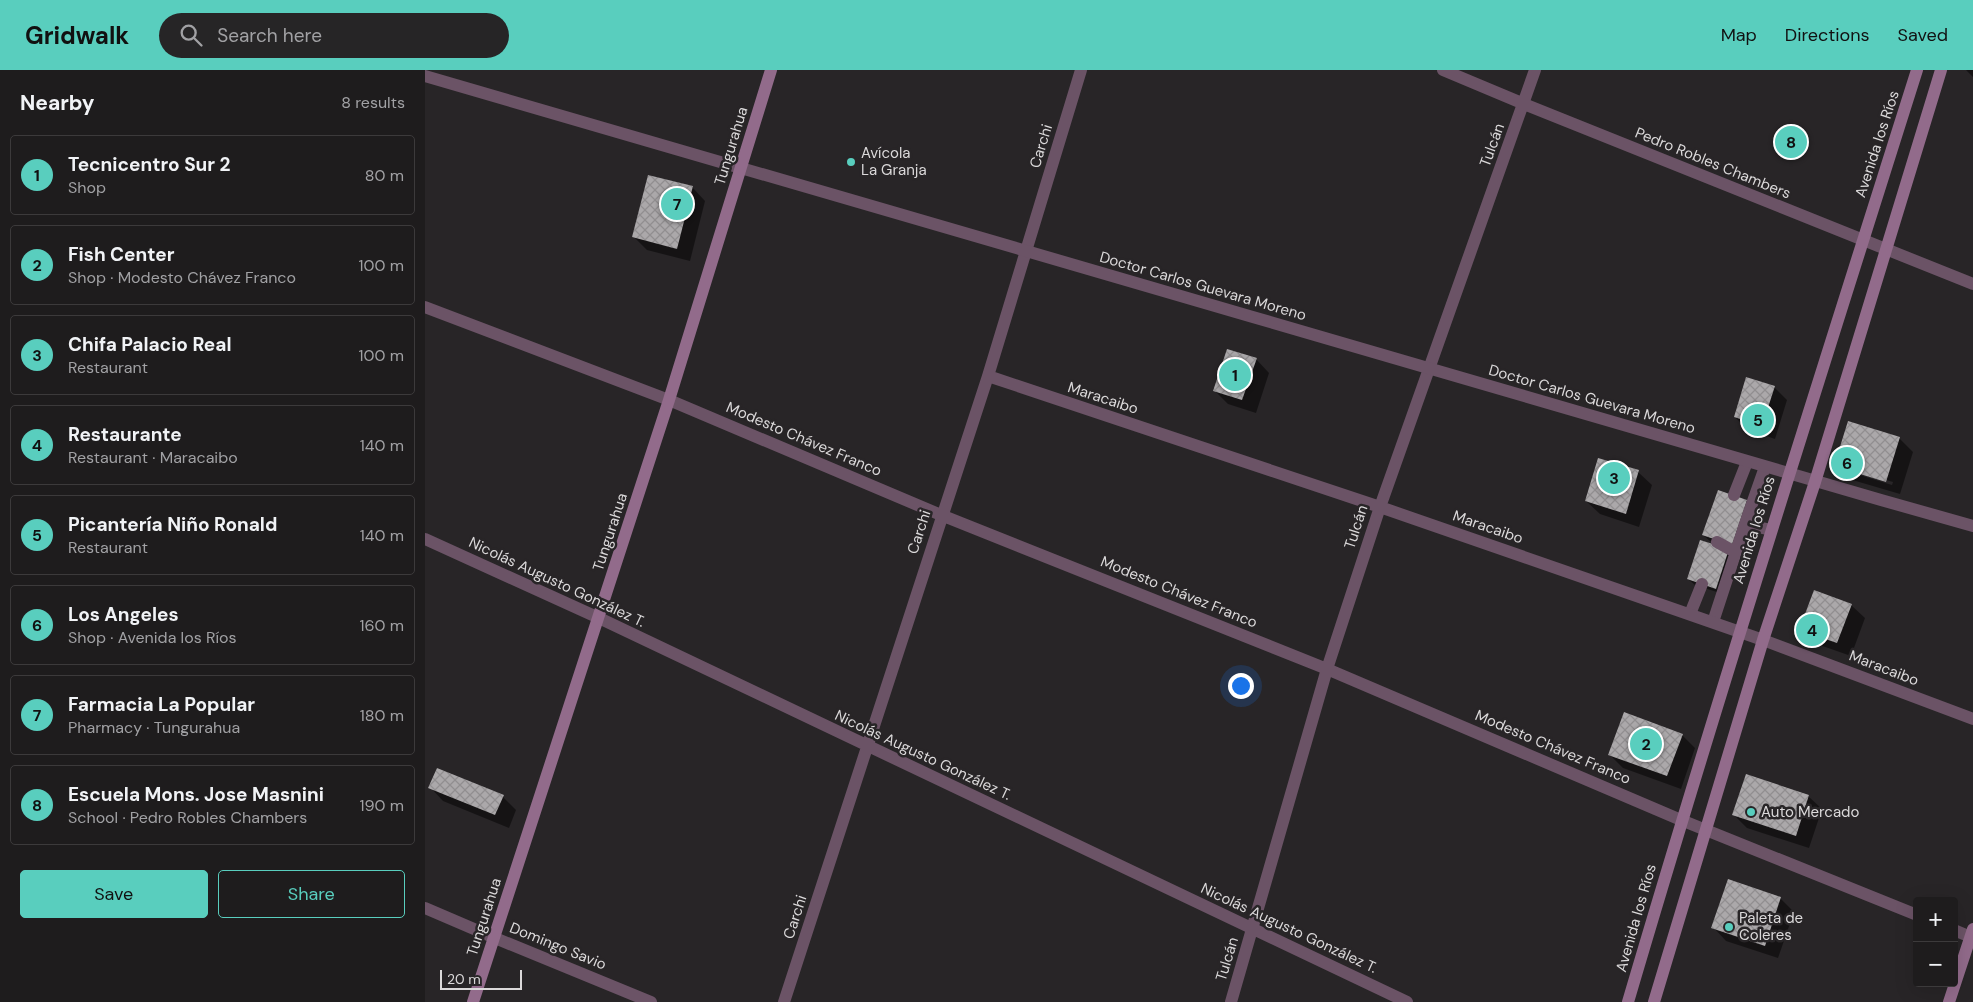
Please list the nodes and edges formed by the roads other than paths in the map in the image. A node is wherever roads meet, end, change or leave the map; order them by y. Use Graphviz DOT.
graph roads {
  1 [pos="771,70"];
  2 [pos="1081,70"];
  3 [pos="1443,70"];
  4 [pos="1535,70"];
  5 [pos="1917,70"];
  6 [pos="1941,70"];
  7 [pos="425,76"];
  8 [pos="1524,104"];
  9 [pos="740,170"];
  10 [pos="1863,240"];
  11 [pos="1886,250"];
  12 [pos="1025,252"];
  13 [pos="1973,284"];
  14 [pos="425,307"];
  15 [pos="1430,368"];
  16 [pos="988,376"];
  17 [pos="669,400"];
  18 [pos="1747,462"];
  19 [pos="1765,467"];
  20 [pos="1788,474"];
  21 [pos="1815,482"];
  22 [pos="1735,495"];
  23 [pos="1380,507"];
  24 [pos="941,515"];
  25 [pos="1745,524"];
  26 [pos="1973,526"];
  27 [pos="1771,530"];
  28 [pos="425,539"];
  29 [pos="1717,542"];
  30 [pos="1735,552"];
  31 [pos="1701,584"];
  32 [pos="1690,614"];
  33 [pos="599,618"];
  34 [pos="1713,622"];
  35 [pos="1740,632"];
  36 [pos="1763,640"];
  37 [pos="1327,669"];
  38 [pos="1973,719"];
  39 [pos="867,747"];
  40 [pos="1681,820"];
  41 [pos="1705,829"];
  42 [pos="425,908"];
  43 [pos="1913,913"];
  44 [pos="1253,929"];
  45 [pos="1958,931"];
  46 [pos="1972,935"];
  47 [pos="495,938"];
  48 [pos="473,1002"];
  49 [pos="651,1002"];
  50 [pos="784,1002"];
  51 [pos="1231,1002"];
  52 [pos="1407,1002"];
  53 [pos="1628,1002"];
  54 [pos="1654,1002"];
  55 [pos="1949,1002"];
  1 -- 9 [label="main road, Tungurahua"];
  2 -- 12 [label="street, Carchi"];
  3 -- 8 [label="street, Pedro Robles Chambers"];
  4 -- 8 [label="street, Tulcán"];
  5 -- 10 [label="main road, Avenida los Ríos"];
  6 -- 11 [label="main road"];
  7 -- 9 [label="street, Doctor Carlos Guevara Moreno"];
  8 -- 10 [label="street, Pedro Robles Chambers"];
  8 -- 15 [label="street, Tulcán"];
  9 -- 12 [label="street, Doctor Carlos Guevara Moreno"];
  9 -- 17 [label="main road, Tungurahua"];
  10 -- 11 [label="street, Pedro Robles Chambers"];
  10 -- 20 [label="main road, Avenida los Ríos"];
  11 -- 13 [label="street, Pedro Robles Chambers"];
  11 -- 21 [label="main road"];
  12 -- 15 [label="street, Doctor Carlos Guevara Moreno"];
  12 -- 16 [label="street, Carchi"];
  14 -- 17 [label="street, Modesto Chávez Franco"];
  15 -- 18 [label="street, Doctor Carlos Guevara Moreno"];
  15 -- 23 [label="street, Tulcán"];
  16 -- 23 [label="street, Maracaibo"];
  16 -- 24 [label="street, Carchi"];
  17 -- 24 [label="street, Modesto Chávez Franco"];
  17 -- 33 [label="main road, Tungurahua"];
  18 -- 19 [label="street, Doctor Carlos Guevara Moreno"];
  18 -- 22 [label="street"];
  19 -- 20 [label="street, Doctor Carlos Guevara Moreno"];
  19 -- 25 [label="street"];
  20 -- 21 [label="street, Doctor Carlos Guevara Moreno"];
  20 -- 27 [label="main road, Avenida los Ríos"];
  21 -- 26 [label="street, Doctor Carlos Guevara Moreno"];
  21 -- 36 [label="main road"];
  23 -- 32 [label="street, Maracaibo"];
  23 -- 37 [label="street, Tulcán"];
  24 -- 37 [label="street, Modesto Chávez Franco"];
  24 -- 39 [label="street, Carchi"];
  25 -- 27 [label="street"];
  25 -- 30 [label="street"];
  27 -- 35 [label="main road, Avenida los Ríos"];
  28 -- 33 [label="street, Nicolás Augusto González T."];
  29 -- 30 [label="street"];
  30 -- 34 [label="street"];
  31 -- 32 [label="street"];
  32 -- 34 [label="street, Maracaibo"];
  33 -- 39 [label="street, Nicolás Augusto González T."];
  33 -- 47 [label="main road, Tungurahua"];
  34 -- 35 [label="street, Maracaibo"];
  35 -- 36 [label="street, Maracaibo"];
  35 -- 40 [label="main road, Avenida los Ríos"];
  36 -- 38 [label="street, Maracaibo"];
  36 -- 41 [label="main road"];
  37 -- 40 [label="street, Modesto Chávez Franco"];
  37 -- 44 [label="street, Tulcán"];
  39 -- 44 [label="street, Nicolás Augusto González T."];
  39 -- 50 [label="street, Carchi"];
  40 -- 41 [label="street, Modesto Chávez Franco"];
  40 -- 53 [label="main road, Avenida los Ríos"];
  41 -- 43 [label="street, Modesto Chávez Franco"];
  41 -- 54 [label="main road"];
  42 -- 47 [label="street, Domingo Savio"];
  44 -- 51 [label="street, Tulcán"];
  44 -- 52 [label="street, Nicolás Augusto González T."];
  45 -- 46 [label="street"];
  46 -- 55 [label="main road"];
  47 -- 48 [label="main road, Tungurahua"];
  47 -- 49 [label="street, Domingo Savio"];
}
